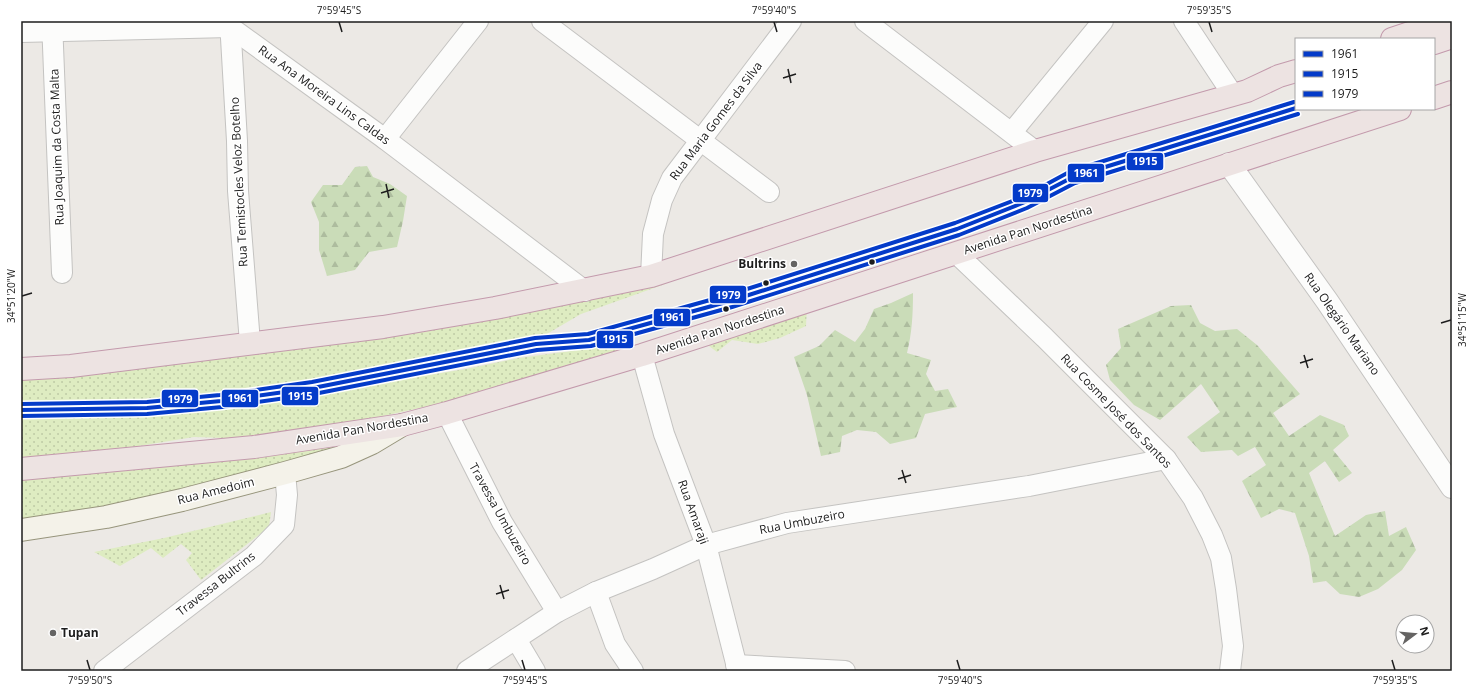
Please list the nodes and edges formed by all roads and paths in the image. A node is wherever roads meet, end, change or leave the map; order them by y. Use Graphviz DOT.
graph roads {
  1 [pos="478,21"];
  2 [pos="542,21"];
  3 [pos="791,21"];
  4 [pos="865,21"];
  5 [pos="1103,21"];
  6 [pos="1184,21"];
  7 [pos="1446,21"];
  8 [pos="230,24"];
  9 [pos="53,26"];
  10 [pos="21,32"];
  11 [pos="1395,38"];
  12 [pos="1452,38"];
  13 [pos="1435,43"];
  14 [pos="1295,71"];
  15 [pos="1295,82"];
  16 [pos="1452,92"];
  17 [pos="1240,93"];
  18 [pos="1435,98"];
  19 [pos="1397,110"];
  20 [pos="1012,132"];
  21 [pos="385,139"];
  22 [pos="702,140"];
  23 [pos="1035,151"];
  24 [pos="1229,164"];
  25 [pos="769,192"];
  26 [pos="956,253"];
  27 [pos="62,273"];
  28 [pos="651,276"];
  29 [pos="585,291"];
  30 [pos="250,343"];
  31 [pos="642,355"];
  32 [pos="21,370"];
  33 [pos="447,413"];
  34 [pos="402,425"];
  35 [pos="1166,459"];
  36 [pos="21,469"];
  37 [pos="285,473"];
  38 [pos="1452,486"];
  39 [pos="21,530"];
  40 [pos="706,545"];
  41 [pos="596,592"];
  42 [pos="557,612"];
  43 [pos="516,639"];
  44 [pos="737,668"];
  45 [pos="470,670"];
  46 [pos="104,671"];
  47 [pos="535,671"];
  48 [pos="633,671"];
  49 [pos="845,671"];
  50 [pos="1230,671"];
  1 -- 21 [label="street"];
  2 -- 22 [label="street"];
  3 -- 22 [label="street, Rua Maria Gomes da Silva"];
  4 -- 20 [label="street"];
  5 -- 20 [label="street"];
  6 -- 17 [label="street"];
  7 -- 11 [label="highway"];
  8 -- 9 [label="street"];
  8 -- 21 [label="street, Rua Ana Moreira Lins Caldas"];
  8 -- 30 [label="street, Rua Temistocles Veloz Botelho"];
  9 -- 10 [label="street"];
  9 -- 27 [label="street, Rua Joaquim da Costa Malta"];
  12 -- 13 [label="highway"];
  14 -- 17 [label="highway"];
  15 -- 17 [label="highway"];
  16 -- 18 [label="highway"];
  17 -- 23 [label="highway"];
  19 -- 24 [label="highway, Avenida Pan Nordestina"];
  20 -- 23 [label="street"];
  21 -- 29 [label="street, Rua Ana Moreira Lins Caldas"];
  22 -- 25 [label="street"];
  22 -- 28 [label="street, Rua Maria Gomes da Silva"];
  23 -- 28 [label="highway"];
  24 -- 26 [label="highway, Avenida Pan Nordestina"];
  24 -- 38 [label="street, Rua Olegário Mariano"];
  26 -- 31 [label="highway, Avenida Pan Nordestina"];
  26 -- 35 [label="street, Rua Cosme José dos Santos"];
  28 -- 29 [label="highway"];
  29 -- 30 [label="highway"];
  30 -- 32 [label="highway"];
  31 -- 33 [label="highway, Avenida Pan Nordestina"];
  31 -- 40 [label="street, Rua Amaraji"];
  33 -- 34 [label="highway, Avenida Pan Nordestina"];
  33 -- 42 [label="street, Travessa Umbuzeiro"];
  34 -- 36 [label="highway, Avenida Pan Nordestina"];
  34 -- 37 [label="main road, Rua Amedoim"];
  35 -- 40 [label="street, Rua Umbuzeiro"];
  35 -- 50 [label="street, Rua Cosme José dos Santos"];
  37 -- 39 [label="main road, Rua Amedoim"];
  37 -- 46 [label="street, Travessa Bultrins"];
  40 -- 41 [label="street, Rua Umbuzeiro"];
  40 -- 44 [label="street, Rua Amaraji"];
  41 -- 42 [label="street, Rua Umbuzeiro"];
  41 -- 48 [label="street"];
  42 -- 43 [label="street, Rua Umbuzeiro"];
  43 -- 45 [label="street, Rua Umbuzeiro"];
  43 -- 47 [label="street"];
  44 -- 49 [label="street"];
}
